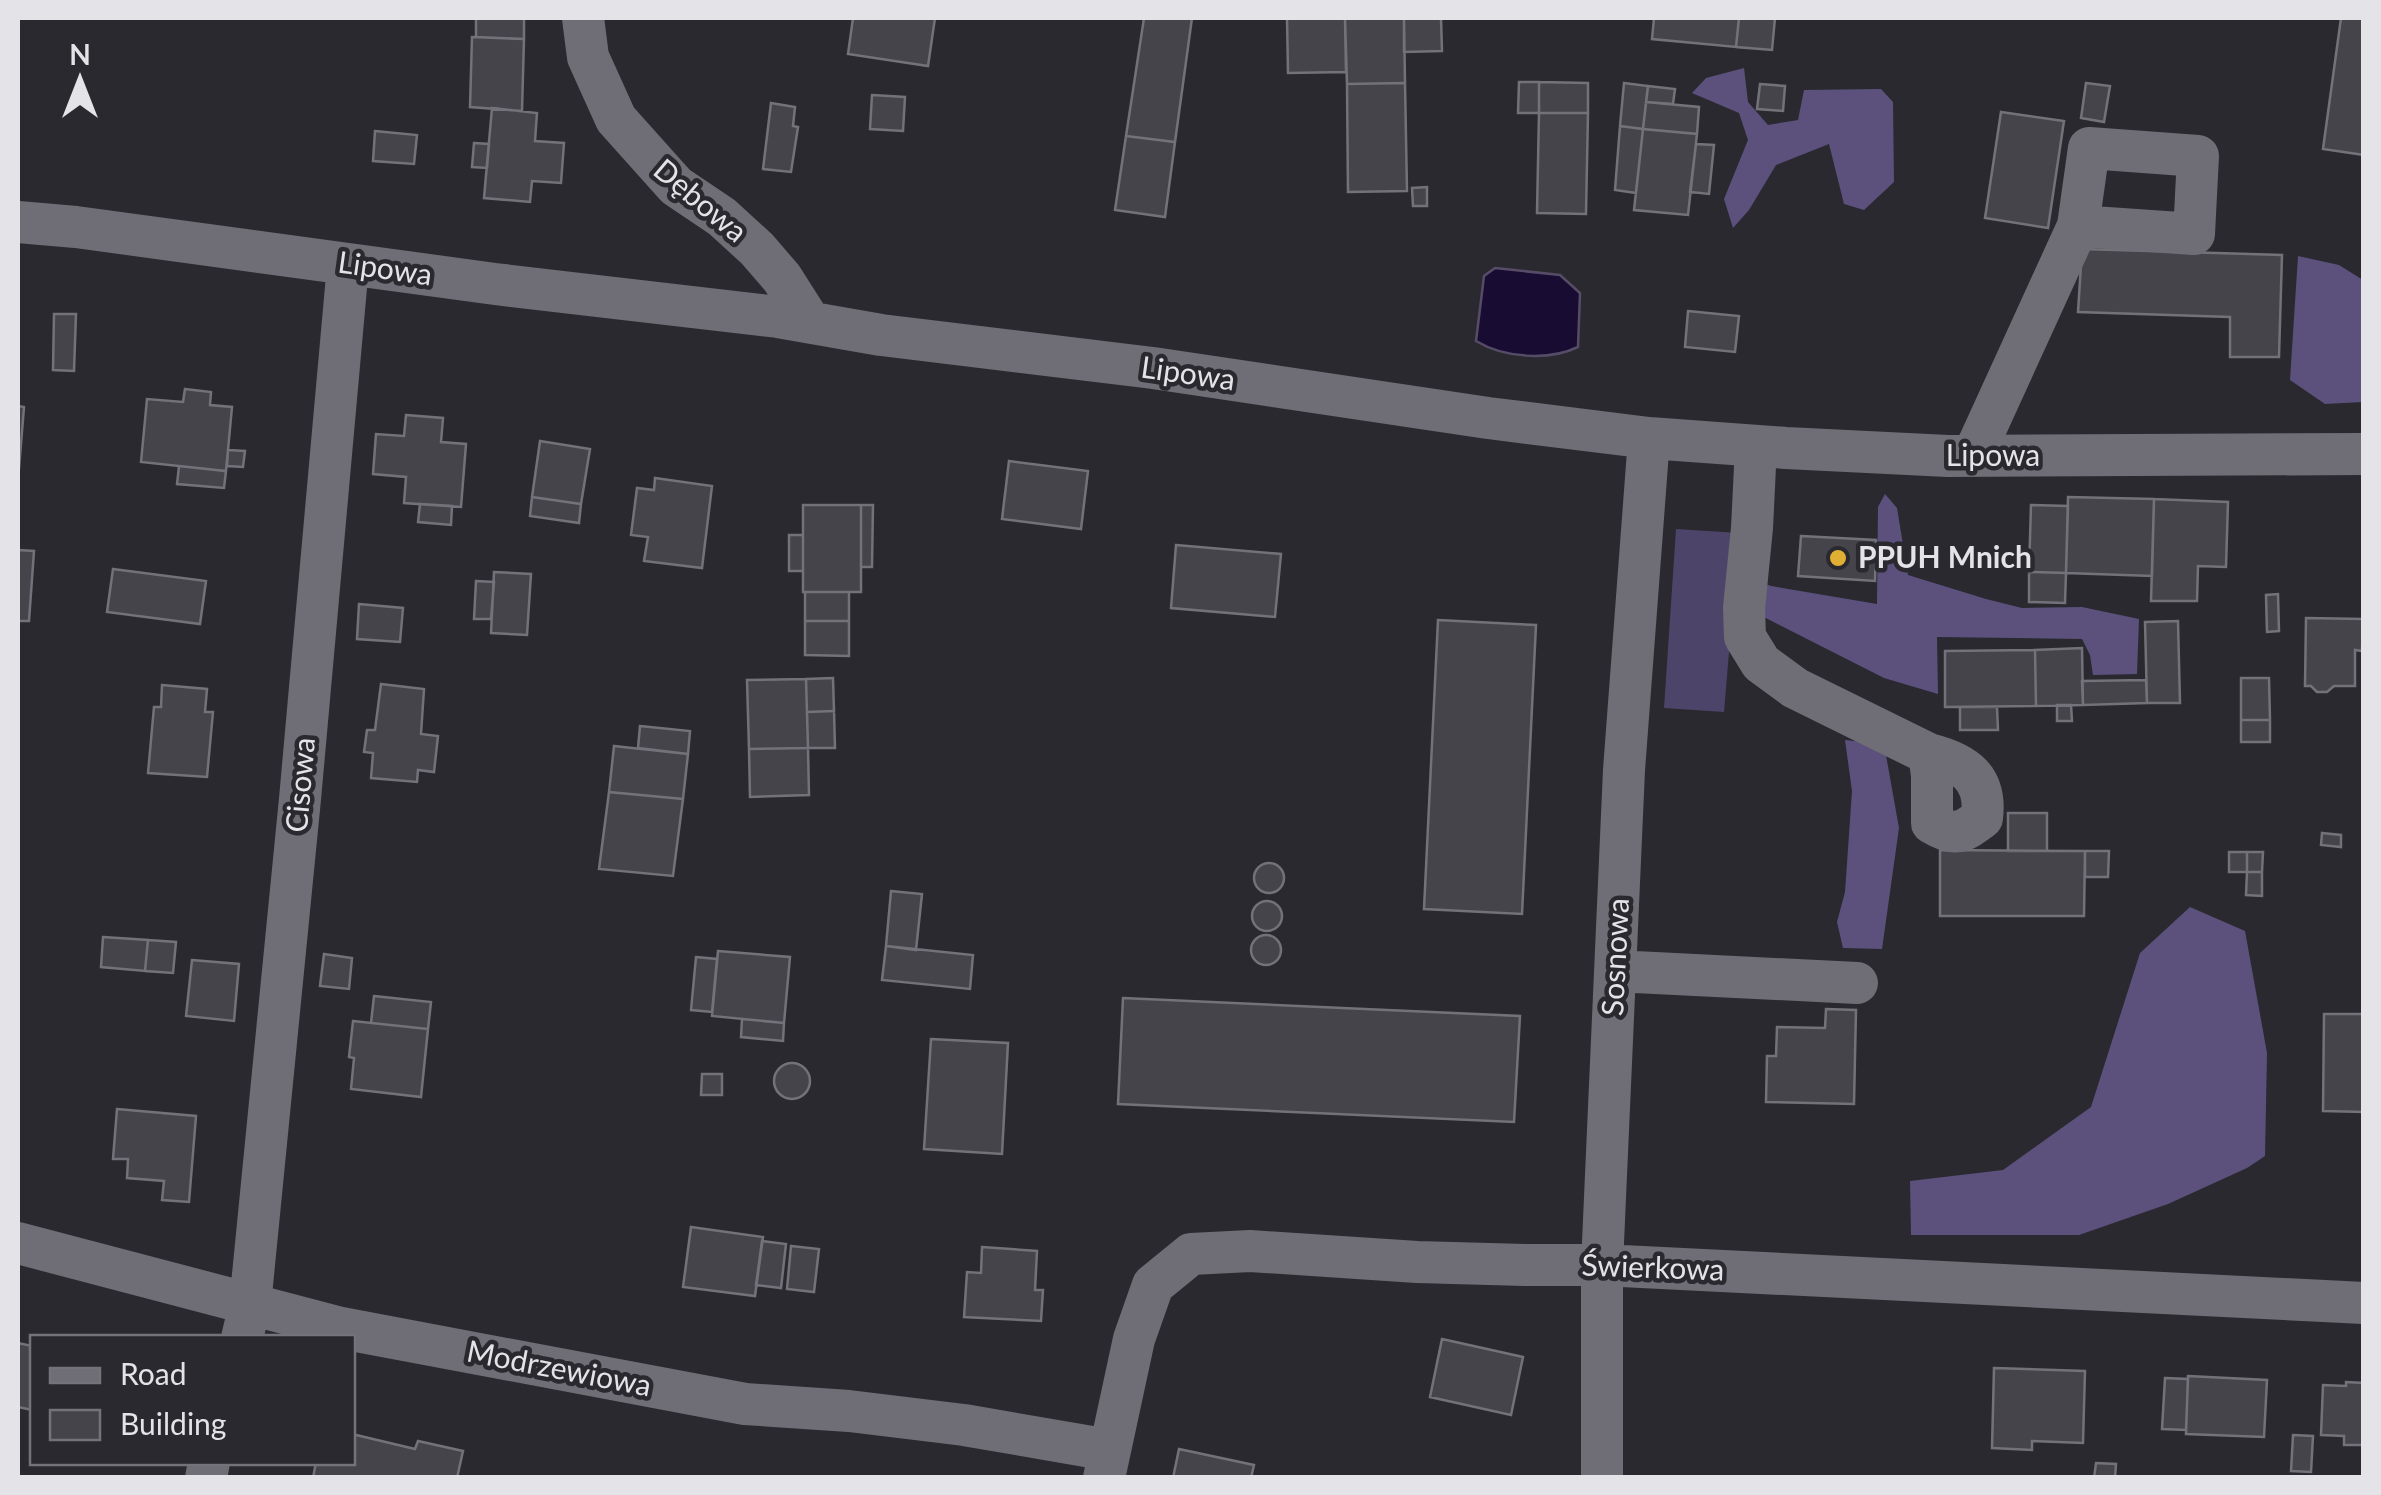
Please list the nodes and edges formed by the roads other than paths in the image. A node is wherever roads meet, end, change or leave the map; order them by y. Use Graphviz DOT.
graph roads {
  1 [pos="582,18"];
  2 [pos="18,222"];
  3 [pos="2078,226"];
  4 [pos="348,264"];
  5 [pos="810,322"];
  6 [pos="1649,438"];
  7 [pos="1756,446"];
  8 [pos="2364,454"];
  9 [pos="1973,456"];
  10 [pos="1929,754"];
  11 [pos="1615,972"];
  12 [pos="1857,983"];
  13 [pos="18,1244"];
  14 [pos="1602,1264"];
  15 [pos="2364,1302"];
  16 [pos="246,1321"];
  17 [pos="1107,1464"];
  18 [pos="1602,1478"];
  1 -- 5 [label="street, Dębowa"];
  2 -- 4 [label="street, Lipowa"];
  3 -- 9 [label="street"];
  4 -- 5 [label="street, Lipowa"];
  4 -- 16 [label="street, Cisowa"];
  5 -- 6 [label="street, Lipowa"];
  6 -- 7 [label="street, Lipowa"];
  6 -- 11 [label="street, Sosnowa"];
  7 -- 9 [label="street, Lipowa"];
  7 -- 10 [label="street"];
  8 -- 9 [label="street, Lipowa"];
  11 -- 12 [label="street"];
  11 -- 14 [label="street, Sosnowa"];
  13 -- 16 [label="street, Modrzewiowa"];
  14 -- 15 [label="street, Świerkowa"];
  14 -- 17 [label="street, Świerkowa"];
  14 -- 18 [label="street, Sosnowa"];
  16 -- 17 [label="street, Modrzewiowa"];
}
